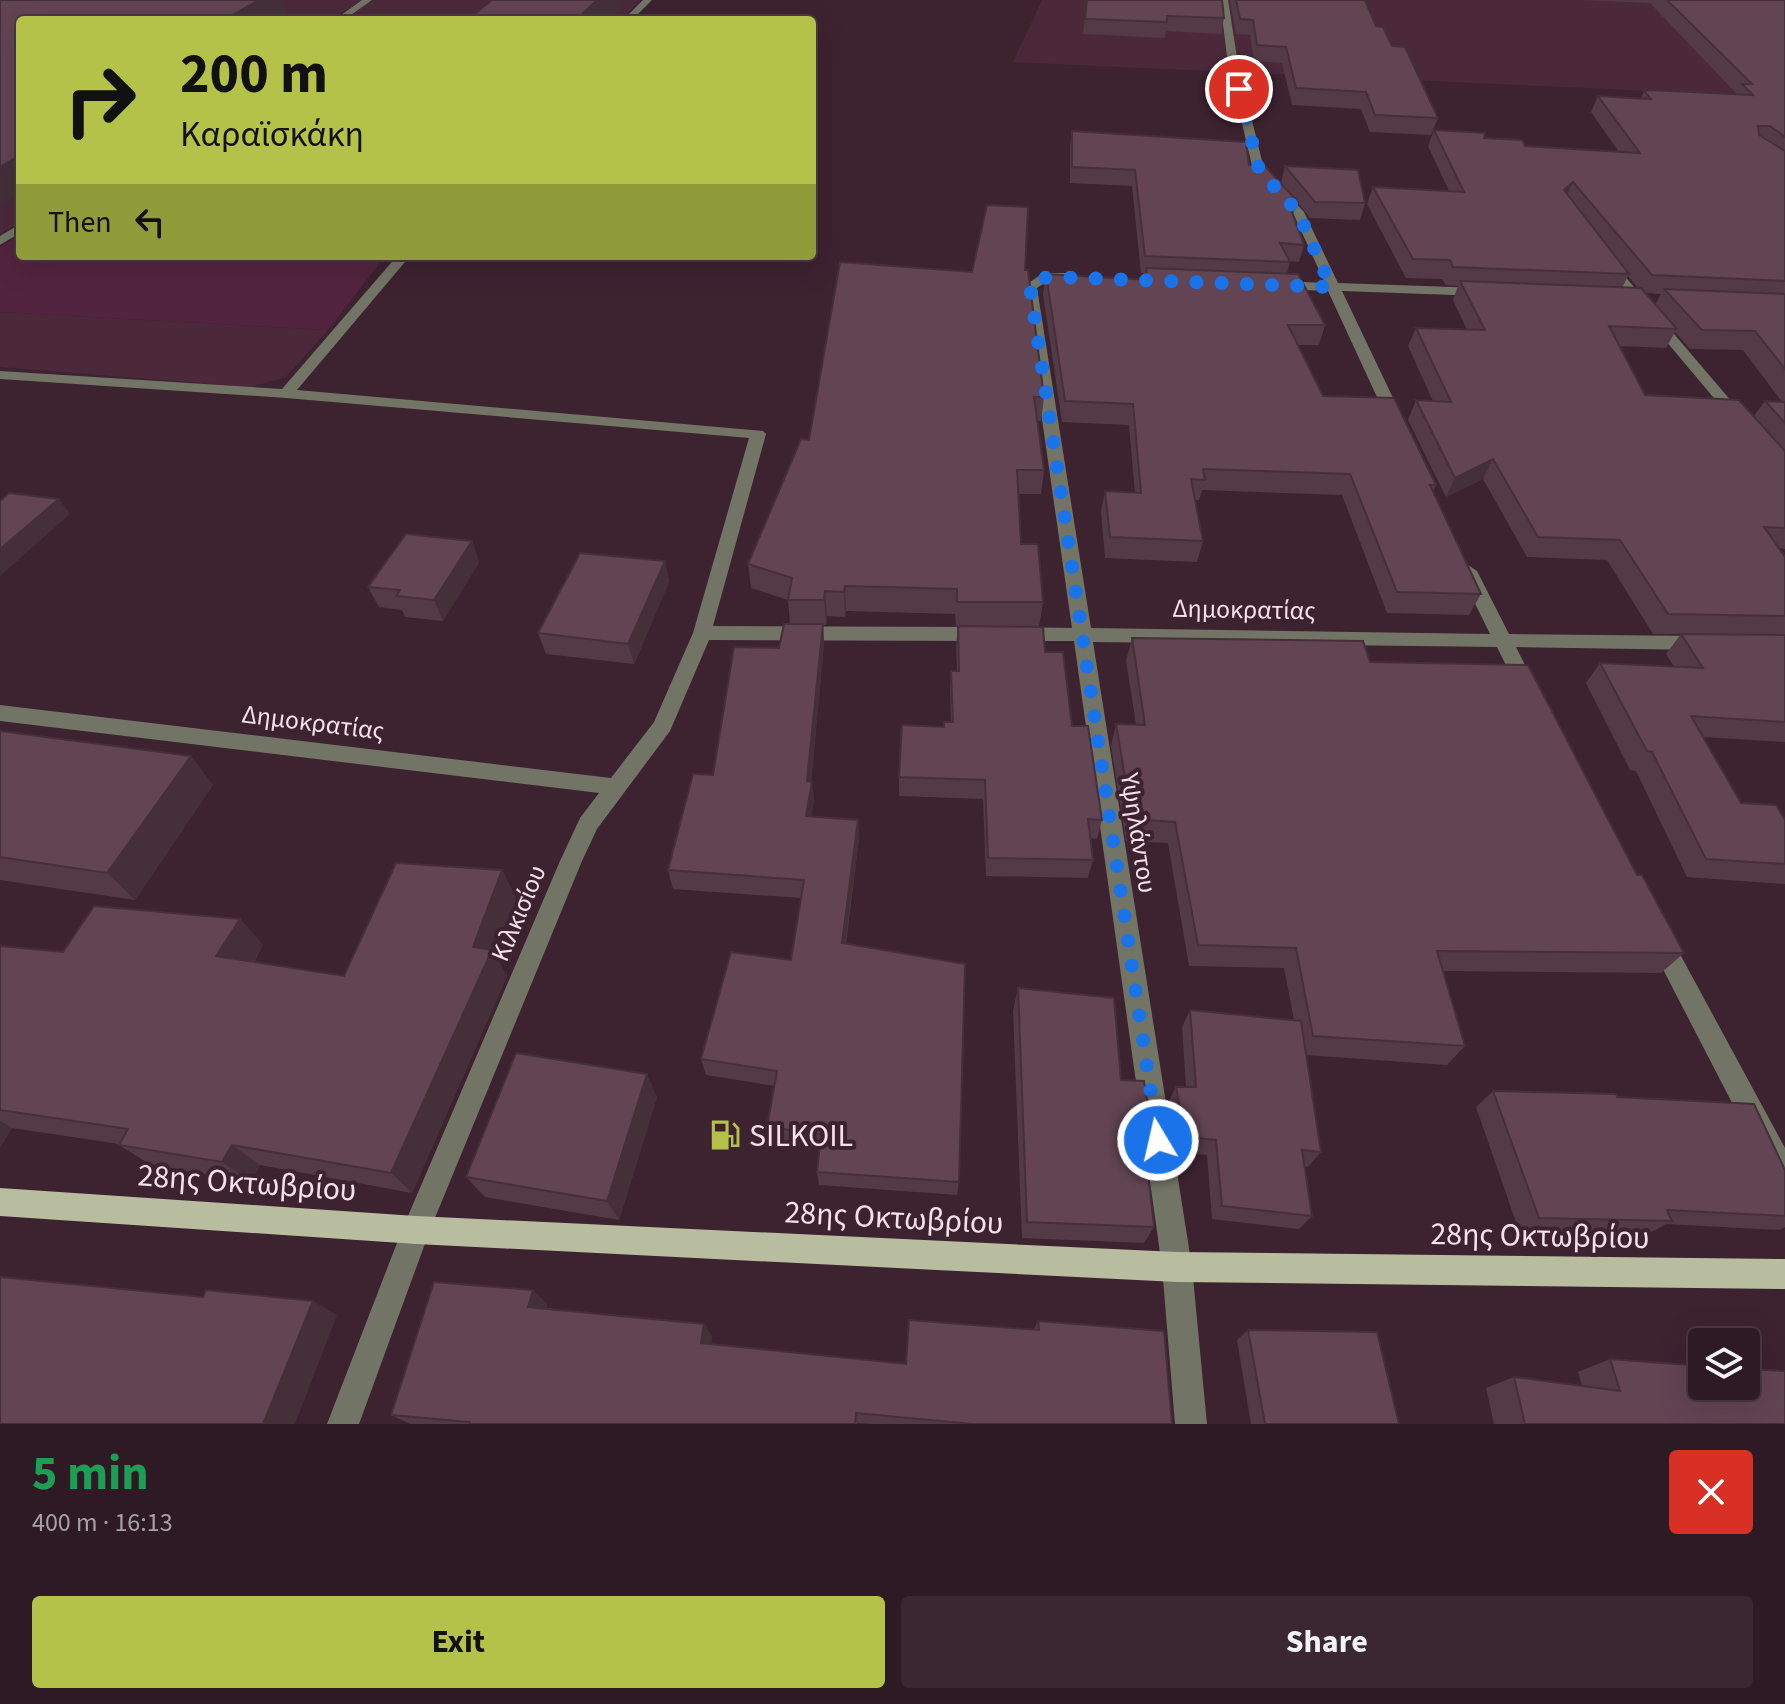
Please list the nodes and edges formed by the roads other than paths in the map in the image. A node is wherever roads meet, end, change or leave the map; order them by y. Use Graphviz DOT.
graph roads {
  1 [pos="368,0"];
  2 [pos="648,0"];
  3 [pos="1224,0"];
  4 [pos="344,16"];
  5 [pos="631,16"];
  6 [pos="1599,252"];
  7 [pos="401,260"];
  8 [pos="1093,278"];
  9 [pos="1268,285"];
  10 [pos="1331,287"];
  11 [pos="1490,293"];
  12 [pos="1618,297"];
  13 [pos="1634,298"];
  14 [pos="1664,299"];
  15 [pos="0,375"];
  16 [pos="286,394"];
  17 [pos="1745,426"];
  18 [pos="1406,443"];
  19 [pos="1461,556"];
  20 [pos="702,633"];
  21 [pos="1080,635"];
  22 [pos="1502,641"];
  23 [pos="1722,644"];
  24 [pos="1539,711"];
  25 [pos="0,713"];
  26 [pos="619,787"];
  27 [pos="1651,922"];
  28 [pos="1785,1176"];
  29 [pos="0,1202"];
  30 [pos="416,1230"];
  31 [pos="1177,1267"];
  32 [pos="1785,1274"];
  33 [pos="343,1424"];
  34 [pos="1191,1424"];
  1 -- 4 [label="street"];
  2 -- 5 [label="street"];
  3 -- 10 [label="street"];
  6 -- 13 [label="street"];
  7 -- 16 [label="street"];
  8 -- 21 [label="street, Υψηλάντου"];
  9 -- 10 [label="street"];
  10 -- 11 [label="street"];
  10 -- 18 [label="street"];
  12 -- 13 [label="street"];
  13 -- 14 [label="street"];
  13 -- 17 [label="street"];
  15 -- 16 [label="street"];
  16 -- 20 [label="street, Κιλκισίου"];
  19 -- 22 [label="street"];
  20 -- 21 [label="street, Δημοκρατίας"];
  20 -- 26 [label="street, Κιλκισίου"];
  21 -- 22 [label="street, Δημοκρατίας"];
  21 -- 31 [label="street, Υψηλάντου"];
  22 -- 23 [label="street, Δημοκρατίας"];
  22 -- 24 [label="street"];
  25 -- 26 [label="street, Δημοκρατίας"];
  26 -- 30 [label="street, Κιλκισίου"];
  27 -- 28 [label="street"];
  29 -- 30 [label="main road, 28ης Οκτωβρίου"];
  30 -- 31 [label="main road, 28ης Οκτωβρίου"];
  30 -- 33 [label="street, Κιλκισίου"];
  31 -- 32 [label="main road, 28ης Οκτωβρίου"];
  31 -- 34 [label="street, Υψηλάντου"];
}
